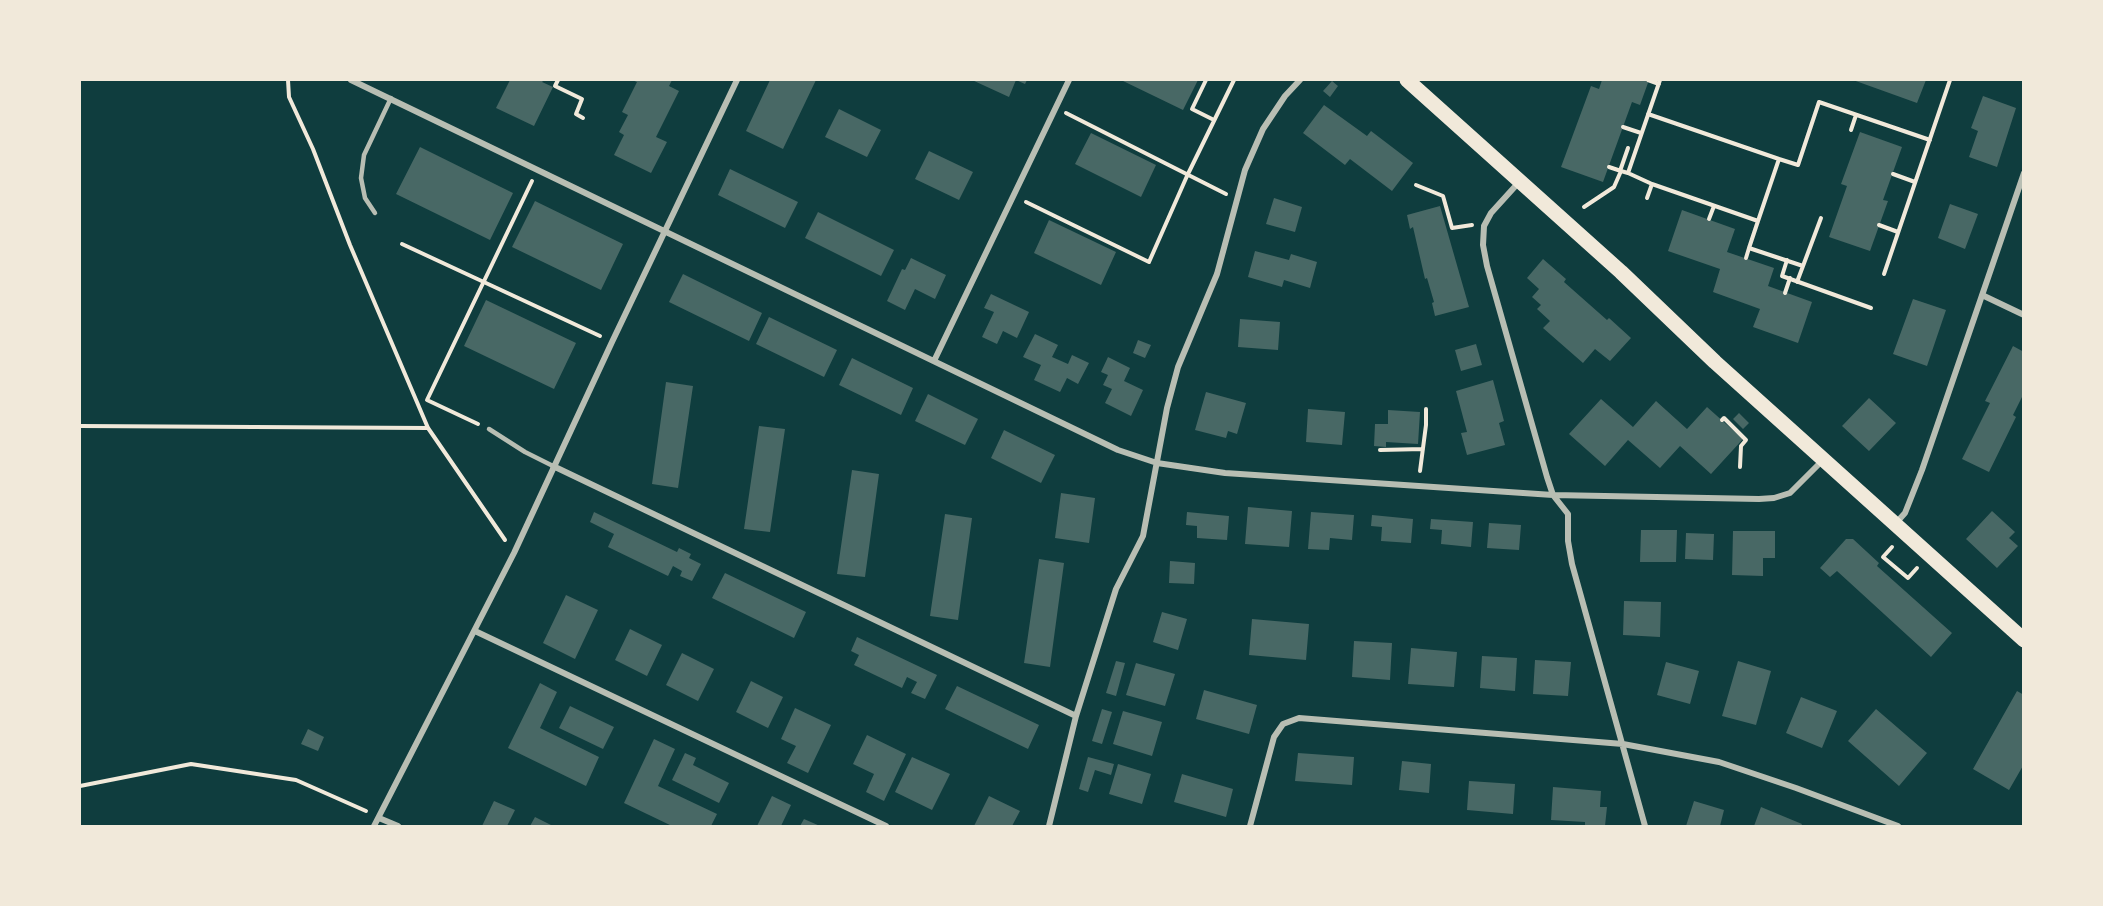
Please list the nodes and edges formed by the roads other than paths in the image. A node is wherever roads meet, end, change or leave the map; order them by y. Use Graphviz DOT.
graph roads {
  1 [pos="351,80"];
  2 [pos="737,80"];
  3 [pos="1069,80"];
  4 [pos="1300,80"];
  5 [pos="1407,80"];
  6 [pos="391,98"];
  7 [pos="2024,173"];
  8 [pos="1520,181"];
  9 [pos="375,213"];
  10 [pos="665,232"];
  11 [pos="1982,295"];
  12 [pos="2024,315"];
  13 [pos="934,361"];
  14 [pos="489,429"];
  15 [pos="1824,460"];
  16 [pos="1157,463"];
  17 [pos="553,466"];
  18 [pos="1553,495"];
  19 [pos="1896,524"];
  20 [pos="475,631"];
  21 [pos="2024,640"];
  22 [pos="1076,717"];
  23 [pos="1623,744"];
  24 [pos="379,818"];
  25 [pos="374,826"];
  26 [pos="398,826"];
  27 [pos="886,826"];
  28 [pos="1049,826"];
  29 [pos="1250,826"];
  30 [pos="1645,826"];
  31 [pos="1898,826"];
  1 -- 6 [label="street"];
  2 -- 10 [label="street"];
  3 -- 13 [label="street"];
  4 -- 16 [label="street"];
  5 -- 8 [label="main road"];
  6 -- 9 [label="lane"];
  6 -- 10 [label="street"];
  7 -- 11 [label="street"];
  8 -- 15 [label="main road"];
  8 -- 18 [label="street"];
  10 -- 13 [label="street"];
  10 -- 17 [label="street"];
  11 -- 12 [label="street"];
  11 -- 19 [label="street"];
  13 -- 16 [label="street"];
  14 -- 17 [label="lane"];
  15 -- 18 [label="street"];
  15 -- 19 [label="main road"];
  16 -- 18 [label="street"];
  16 -- 22 [label="street"];
  17 -- 20 [label="street"];
  17 -- 22 [label="street"];
  18 -- 23 [label="street"];
  19 -- 21 [label="main road"];
  20 -- 24 [label="street"];
  20 -- 27 [label="street"];
  22 -- 28 [label="street"];
  23 -- 29 [label="street"];
  23 -- 30 [label="street"];
  23 -- 31 [label="street"];
  24 -- 25 [label="street"];
  24 -- 26 [label="street"];
}
